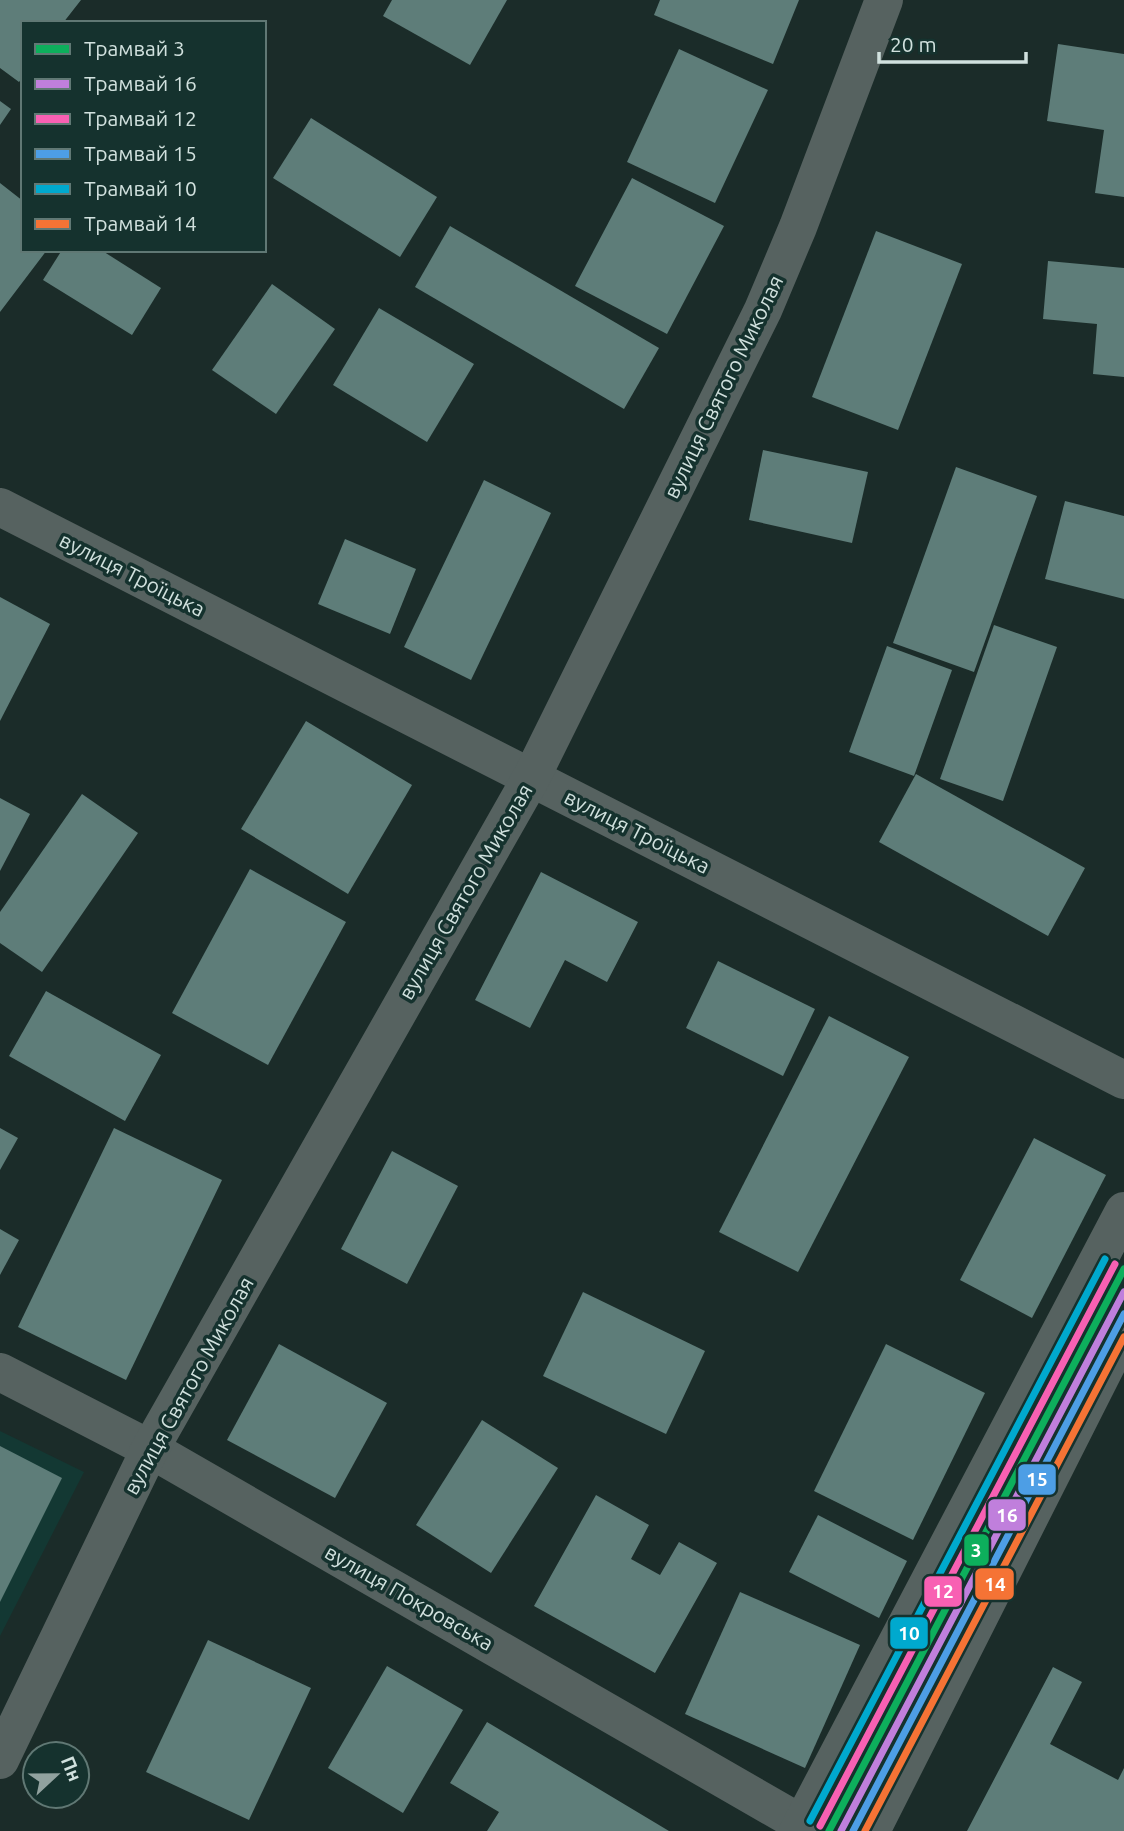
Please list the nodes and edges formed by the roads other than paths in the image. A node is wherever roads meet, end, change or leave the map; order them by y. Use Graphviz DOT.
graph roads {
  1 [pos="884,0"];
  2 [pos="0,508"];
  3 [pos="531,778"];
  4 [pos="1124,1080"];
  5 [pos="1124,1212"];
  6 [pos="1124,1330"];
  7 [pos="0,1372"];
  8 [pos="150,1449"];
  9 [pos="0,1760"];
  10 [pos="804,1829"];
  11 [pos="871,1831"];
  1 -- 3 [label="street, вулиця Святого Миколая"];
  2 -- 3 [label="street, вулиця Троїцька"];
  3 -- 4 [label="street, вулиця Троїцька"];
  3 -- 8 [label="street, вулиця Святого Миколая"];
  5 -- 10 [label="street"];
  6 -- 11 [label="street"];
  7 -- 8 [label="street, вулиця Покровська"];
  8 -- 9 [label="street, вулиця Святого Миколая"];
  8 -- 10 [label="street, вулиця Покровська"];
}
